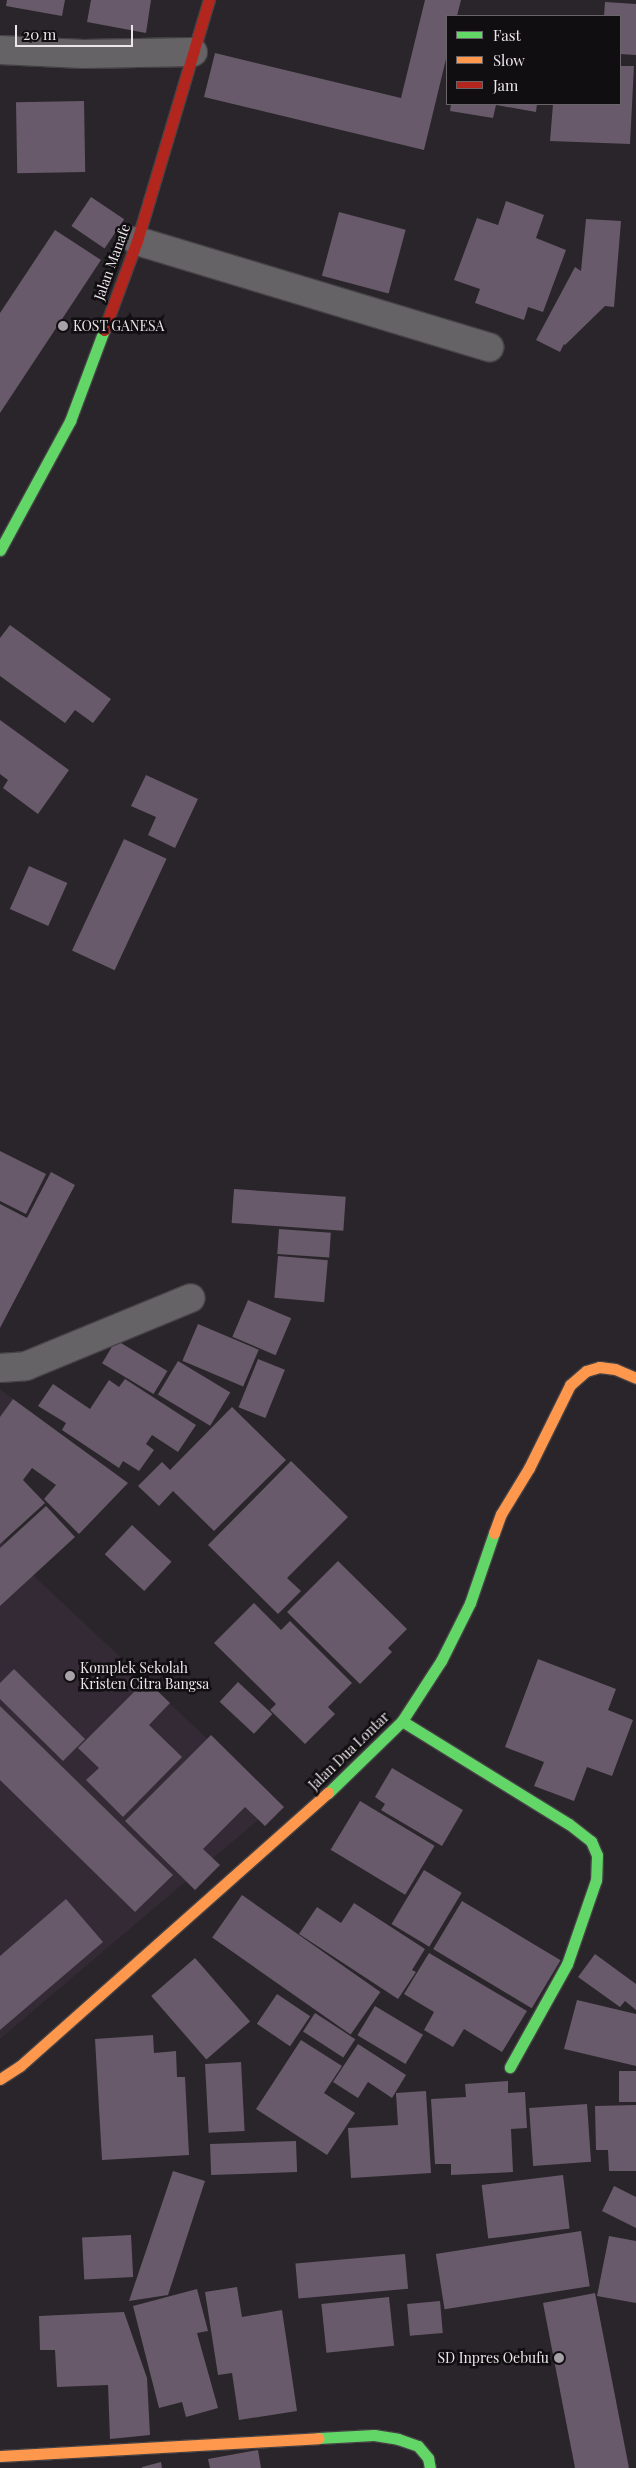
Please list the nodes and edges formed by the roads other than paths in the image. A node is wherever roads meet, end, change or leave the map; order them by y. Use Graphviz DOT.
graph roads {
  1 [pos="209,0"];
  2 [pos="0,50"];
  3 [pos="193,52"];
  4 [pos="137,241"];
  5 [pos="489,347"];
  6 [pos="0,550"];
  7 [pos="191,1298"];
  8 [pos="0,1368"];
  9 [pos="636,1378"];
  10 [pos="402,1721"];
  11 [pos="510,2067"];
  12 [pos="0,2079"];
  13 [pos="0,2456"];
  14 [pos="430,2468"];
  1 -- 3 [label="street, Jalan Manafe"];
  2 -- 3 [label="street"];
  3 -- 4 [label="street, Jalan Manafe"];
  4 -- 5 [label="street"];
  4 -- 6 [label="street, Jalan Manafe"];
  7 -- 8 [label="street"];
  9 -- 10 [label="street, Jalan Dua Lontar"];
  10 -- 11 [label="street"];
  10 -- 12 [label="street, Jalan Dua Lontar"];
  13 -- 14 [label="street"];
}
